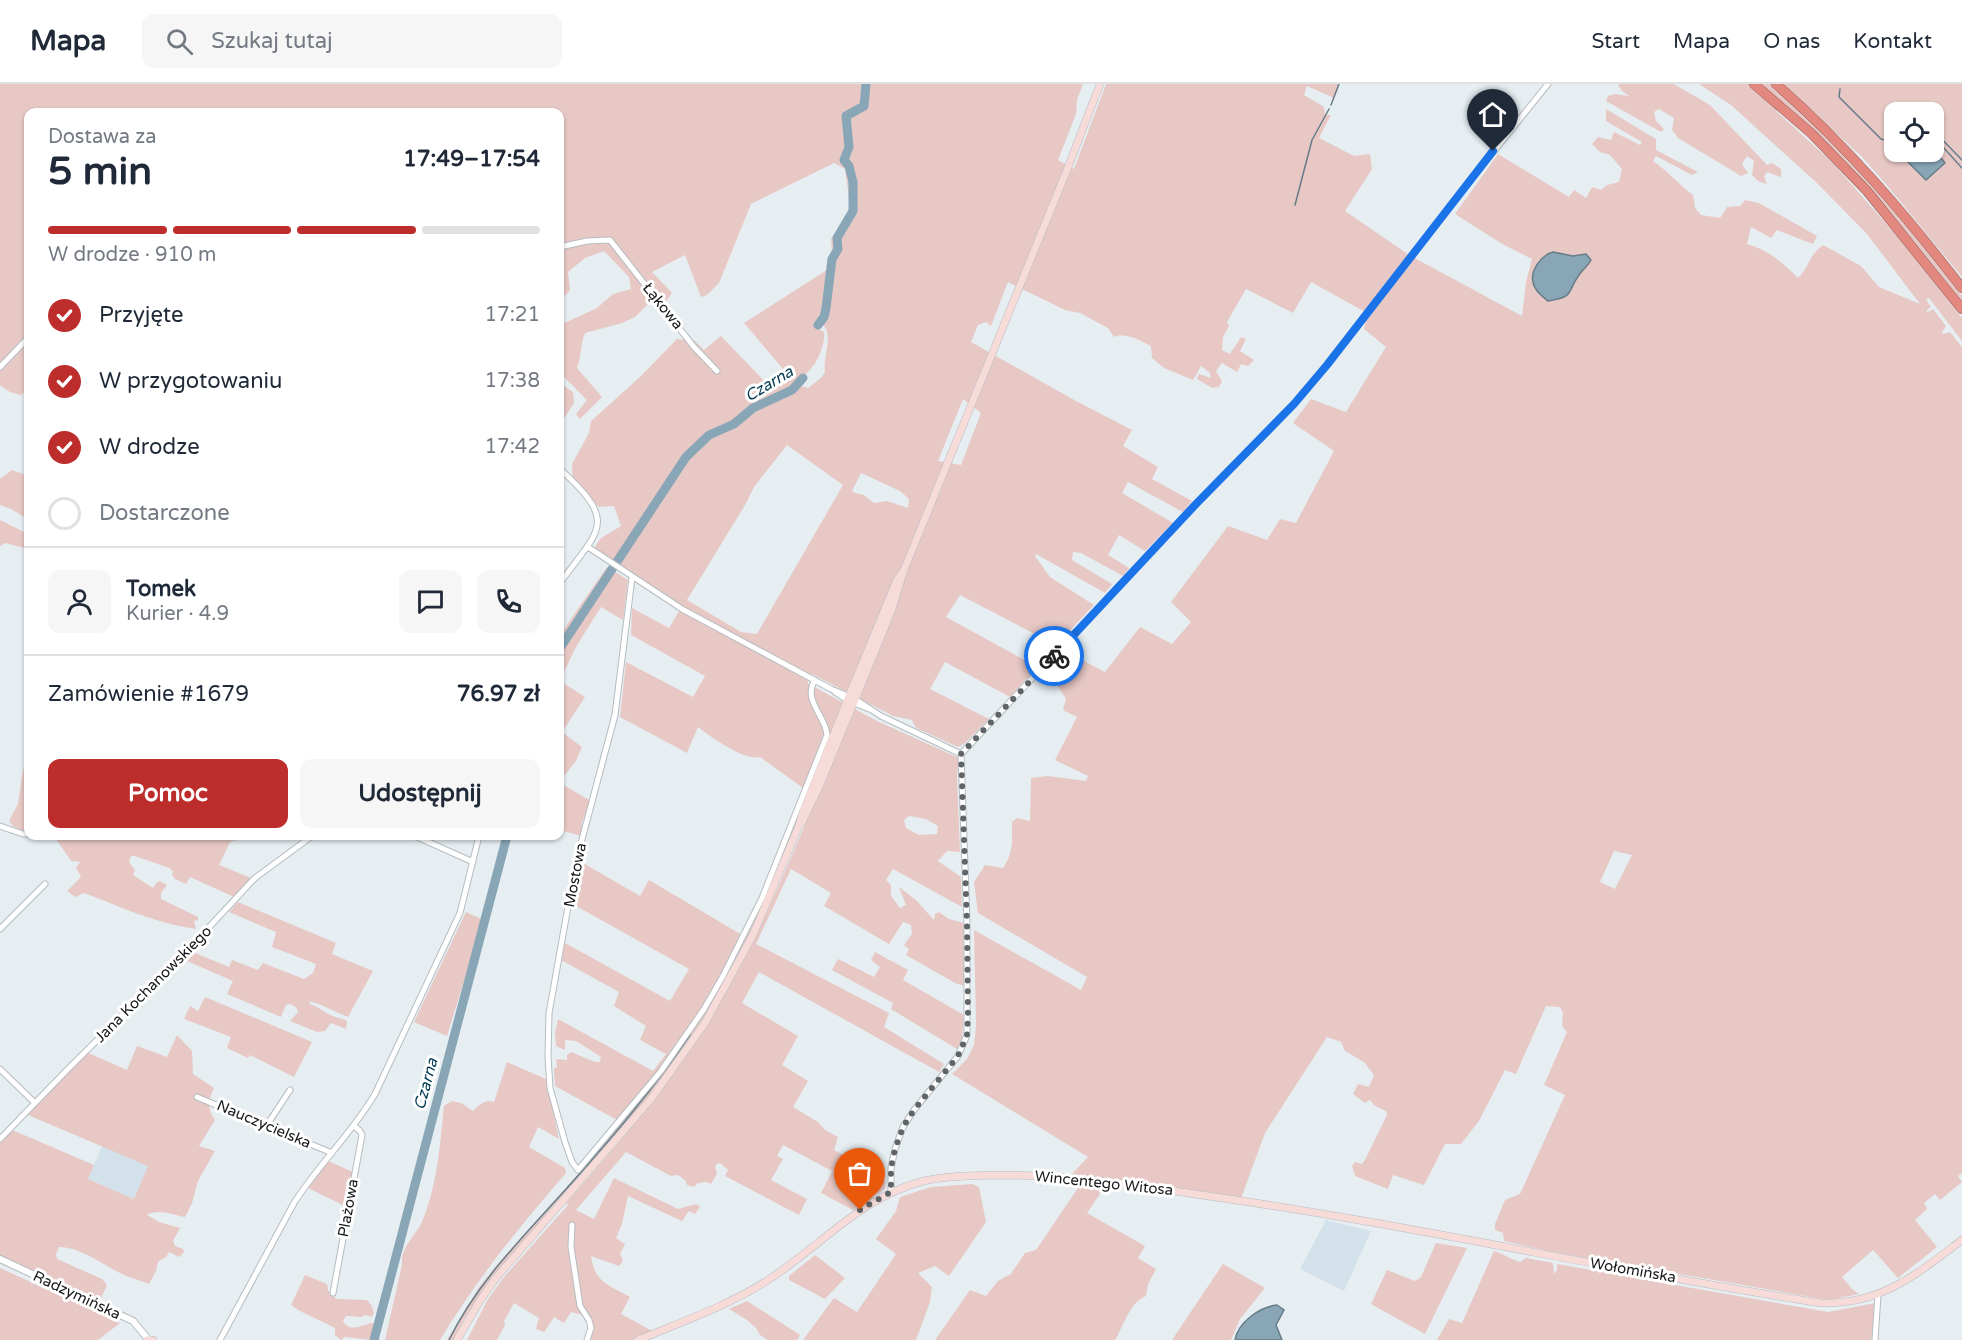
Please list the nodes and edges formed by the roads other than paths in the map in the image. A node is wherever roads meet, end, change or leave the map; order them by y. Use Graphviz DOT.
graph roads {
  1 [pos="1100,84"];
  2 [pos="1548,84"];
  3 [pos="1754,84"];
  4 [pos="1783,90"];
  5 [pos="564,246"];
  6 [pos="1962,288"];
  7 [pos="1962,309"];
  8 [pos="24,342"];
  9 [pos="0,368"];
  10 [pos="717,371"];
  11 [pos="565,474"];
  12 [pos="588,547"];
  13 [pos="564,578"];
  14 [pos="632,578"];
  15 [pos="815,680"];
  16 [pos="851,700"];
  17 [pos="961,754"];
  18 [pos="0,826"];
  19 [pos="24,833"];
  20 [pos="307,840"];
  21 [pos="424,840"];
  22 [pos="478,840"];
  23 [pos="473,862"];
  24 [pos="45,884"];
  25 [pos="0,929"];
  26 [pos="0,1070"];
  27 [pos="290,1090"];
  28 [pos="197,1097"];
  29 [pos="34,1103"];
  30 [pos="267,1125"];
  31 [pos="354,1126"];
  32 [pos="0,1139"];
  33 [pos="332,1153"];
  34 [pos="891,1192"];
  35 [pos="1289,1208"];
  36 [pos="572,1225"];
  37 [pos="1962,1240"];
  38 [pos="0,1259"];
  39 [pos="333,1293"];
  40 [pos="1878,1295"];
  41 [pos="147,1340"];
  42 [pos="153,1340"];
  43 [pos="220,1340"];
  44 [pos="457,1340"];
  45 [pos="587,1340"];
  46 [pos="638,1340"];
  47 [pos="1875,1340"];
  1 -- 16 [label="main road"];
  2 -- 17 [label="street"];
  3 -- 7 [label="highway"];
  4 -- 6 [label="highway"];
  5 -- 10 [label="street, Łąkowa"];
  8 -- 9 [label="street"];
  11 -- 12 [label="street"];
  12 -- 13 [label="street"];
  12 -- 14 [label="street"];
  14 -- 15 [label="street"];
  14 -- 15 [label="street, Mostowa"];
  15 -- 16 [label="street"];
  16 -- 17 [label="street"];
  16 -- 44 [label="main road"];
  17 -- 34 [label="street"];
  18 -- 19 [label="street"];
  20 -- 29 [label="street, Jana Kochanowskiego"];
  21 -- 23 [label="street"];
  22 -- 23 [label="street"];
  23 -- 31 [label="street"];
  24 -- 25 [label="street"];
  26 -- 29 [label="street"];
  27 -- 30 [label="street"];
  28 -- 30 [label="street, Nauczycielska"];
  29 -- 32 [label="street, Jana Kochanowskiego"];
  30 -- 33 [label="street, Nauczycielska"];
  31 -- 33 [label="street"];
  31 -- 39 [label="street, Plażowa"];
  33 -- 43 [label="street"];
  34 -- 35 [label="main road, Wincentego Witosa"];
  34 -- 46 [label="main road, Wincentego Witosa"];
  35 -- 40 [label="main road, Wołomińska"];
  36 -- 45 [label="street"];
  37 -- 40 [label="main road, Wołomińska"];
  38 -- 41 [label="street, Radzymińska"];
  40 -- 47 [label="street"];
  41 -- 42 [label="main road"];
}
